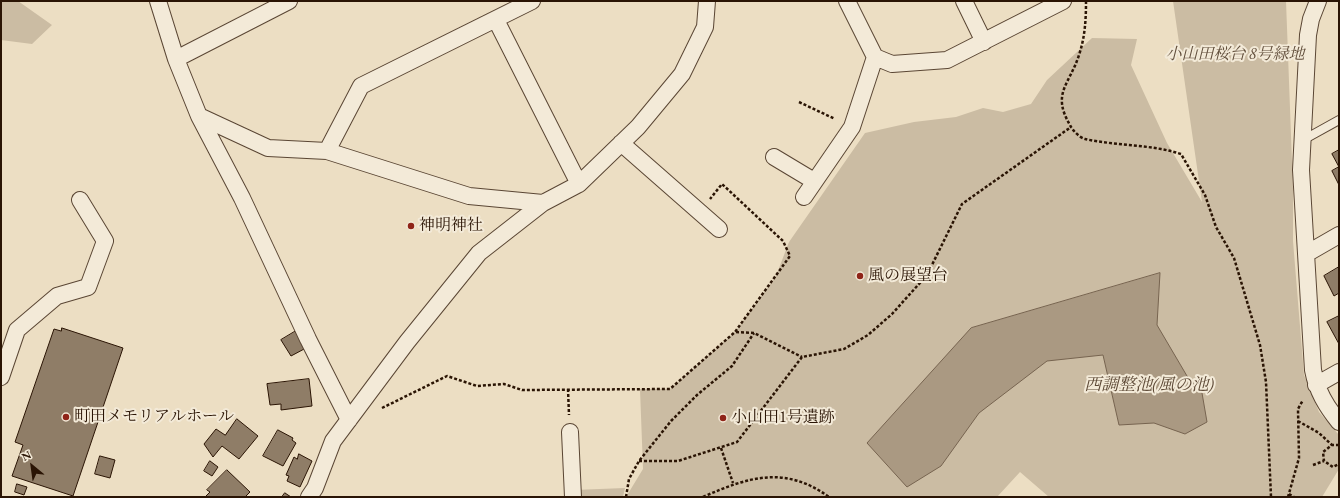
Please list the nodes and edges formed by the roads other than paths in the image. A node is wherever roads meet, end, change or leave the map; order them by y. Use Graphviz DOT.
graph roads {
  1 [pos="158,1"];
  2 [pos="289,1"];
  3 [pos="532,1"];
  4 [pos="707,1"];
  5 [pos="846,1"];
  6 [pos="964,1"];
  7 [pos="1063,1"];
  8 [pos="1318,1"];
  9 [pos="496,20"];
  10 [pos="984,42"];
  11 [pos="875,57"];
  12 [pos="176,59"];
  13 [pos="199,116"];
  14 [pos="1339,120"];
  15 [pos="1302,140"];
  16 [pos="621,143"];
  17 [pos="327,152"];
  18 [pos="774,157"];
  19 [pos="814,181"];
  20 [pos="580,184"];
  21 [pos="804,197"];
  22 [pos="80,200"];
  23 [pos="543,203"];
  24 [pos="719,229"];
  25 [pos="1339,235"];
  26 [pos="1306,254"];
  27 [pos="1339,372"];
  28 [pos="1,377"];
  29 [pos="1316,385"];
  30 [pos="349,420"];
  31 [pos="1339,422"];
  32 [pos="570,432"];
  33 [pos="309,497"];
  34 [pos="572,497"];
  1 -- 12 [label="street"];
  2 -- 12 [label="street"];
  3 -- 9 [label="street"];
  4 -- 16 [label="street"];
  5 -- 11 [label="street"];
  6 -- 10 [label="street"];
  7 -- 10 [label="street"];
  8 -- 15 [label="street"];
  9 -- 17 [label="street"];
  9 -- 20 [label="street"];
  10 -- 11 [label="street"];
  11 -- 19 [label="street"];
  12 -- 13 [label="street"];
  13 -- 17 [label="street"];
  13 -- 30 [label="street"];
  14 -- 15 [label="lane"];
  15 -- 26 [label="street"];
  16 -- 20 [label="street"];
  16 -- 24 [label="street"];
  17 -- 23 [label="street"];
  18 -- 19 [label="street"];
  19 -- 21 [label="street"];
  20 -- 23 [label="street"];
  22 -- 28 [label="street"];
  23 -- 30 [label="street"];
  25 -- 26 [label="street"];
  26 -- 29 [label="street"];
  27 -- 29 [label="street"];
  29 -- 31 [label="street"];
  30 -- 33 [label="street"];
  32 -- 34 [label="street"];
}
